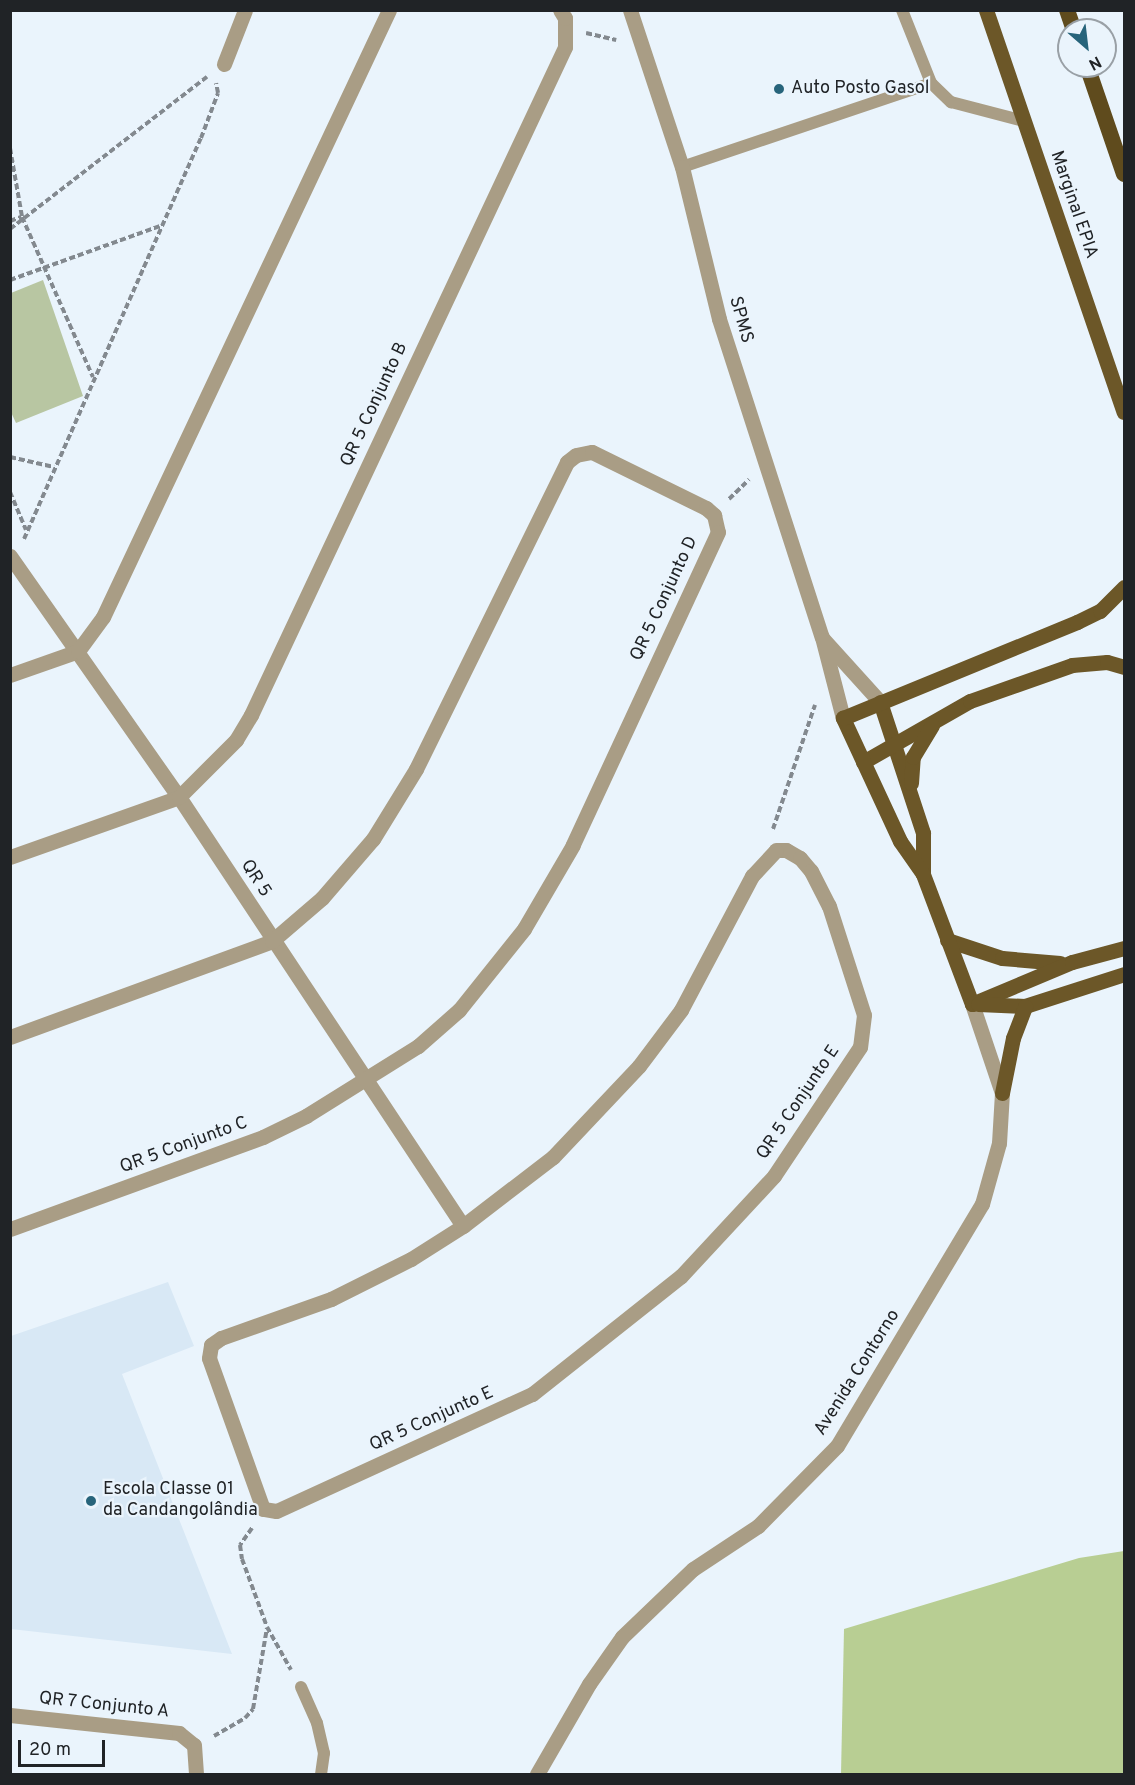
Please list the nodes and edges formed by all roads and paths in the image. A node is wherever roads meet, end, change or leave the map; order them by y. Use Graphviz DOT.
graph roads {
  1 [pos="245,10"];
  2 [pos="389,10"];
  3 [pos="560,10"];
  4 [pos="630,10"];
  5 [pos="902,10"];
  6 [pos="986,10"];
  7 [pos="567,32"];
  8 [pos="643,49"];
  9 [pos="224,64"];
  10 [pos="1091,78"];
  11 [pos="931,83"];
  12 [pos="1024,121"];
  13 [pos="10,148"];
  14 [pos="682,167"];
  15 [pos="1125,174"];
  16 [pos="22,216"];
  17 [pos="10,221"];
  18 [pos="161,226"];
  19 [pos="10,228"];
  20 [pos="43,269"];
  21 [pos="10,280"];
  22 [pos="94,378"];
  23 [pos="1125,412"];
  24 [pos="10,457"];
  25 [pos="767,466"];
  26 [pos="54,467"];
  27 [pos="10,492"];
  28 [pos="714,515"];
  29 [pos="26,531"];
  30 [pos="14,561"];
  31 [pos="1125,587"];
  32 [pos="822,637"];
  33 [pos="78,651"];
  34 [pos="1125,667"];
  35 [pos="10,675"];
  36 [pos="833,682"];
  37 [pos="880,702"];
  38 [pos="843,718"];
  39 [pos="934,722"];
  40 [pos="894,744"];
  41 [pos="863,762"];
  42 [pos="912,795"];
  43 [pos="179,797"];
  44 [pos="10,857"];
  45 [pos="764,861"];
  46 [pos="923,874"];
  47 [pos="947,940"];
  48 [pos="272,941"];
  49 [pos="1125,948"];
  50 [pos="1072,962"];
  51 [pos="1125,974"];
  52 [pos="972,1004"];
  53 [pos="1024,1006"];
  54 [pos="10,1037"];
  55 [pos="364,1081"];
  56 [pos="1002,1093"];
  57 [pos="463,1226"];
  58 [pos="10,1229"];
  59 [pos="269,1511"];
  60 [pos="267,1627"];
  61 [pos="301,1687"];
  62 [pos="10,1715"];
  63 [pos="194,1745"];
  64 [pos="196,1774"];
  65 [pos="321,1774"];
  66 [pos="537,1774"];
  1 -- 9 [label="street"];
  2 -- 33 [label="street"];
  3 -- 7 [label="street"];
  4 -- 8 [label="street, SPMS"];
  5 -- 11 [label="lane"];
  6 -- 12 [label="main road, Marginal EPIA"];
  7 -- 8 [label="path"];
  7 -- 43 [label="street, QR 5 Conjunto B"];
  8 -- 14 [label="street, SPMS"];
  10 -- 15 [label="highway"];
  11 -- 12 [label="lane"];
  11 -- 14 [label="lane"];
  12 -- 23 [label="main road, Marginal EPIA"];
  13 -- 16 [label="path"];
  14 -- 25 [label="street, SPMS"];
  16 -- 17 [label="path"];
  16 -- 18 [label="path"];
  16 -- 19 [label="path"];
  16 -- 20 [label="path"];
  18 -- 20 [label="path"];
  18 -- 22 [label="path"];
  20 -- 21 [label="path"];
  20 -- 22 [label="path"];
  22 -- 26 [label="path"];
  24 -- 26 [label="path"];
  25 -- 28 [label="path"];
  25 -- 32 [label="street, SPMS"];
  26 -- 29 [label="path"];
  27 -- 29 [label="path"];
  28 -- 48 [label="street"];
  28 -- 55 [label="street, QR 5 Conjunto D"];
  29 -- 30 [label="path"];
  30 -- 33 [label="street, QR 5"];
  31 -- 37 [label="main road"];
  32 -- 36 [label="street, SPMS"];
  32 -- 37 [label="street, SPMS"];
  33 -- 35 [label="street"];
  33 -- 43 [label="street, QR 5"];
  34 -- 39 [label="main road"];
  36 -- 38 [label="street, SPMS"];
  36 -- 45 [label="path"];
  37 -- 38 [label="main road"];
  37 -- 40 [label="main road"];
  38 -- 41 [label="main road"];
  39 -- 40 [label="main road"];
  39 -- 42 [label="main road"];
  40 -- 41 [label="main road"];
  40 -- 42 [label="main road"];
  41 -- 46 [label="main road"];
  42 -- 46 [label="main road"];
  43 -- 44 [label="street"];
  43 -- 48 [label="street, QR 5"];
  45 -- 57 [label="street"];
  45 -- 59 [label="street, QR 5 Conjunto E"];
  46 -- 47 [label="main road"];
  47 -- 50 [label="main road"];
  47 -- 52 [label="main road"];
  48 -- 54 [label="street"];
  48 -- 55 [label="street, QR 5"];
  49 -- 50 [label="main road"];
  50 -- 52 [label="main road"];
  51 -- 53 [label="main road"];
  52 -- 53 [label="main road"];
  52 -- 56 [label="street, Avenida Contorno"];
  53 -- 56 [label="main road"];
  55 -- 57 [label="street, QR 5"];
  55 -- 58 [label="street, QR 5 Conjunto C"];
  56 -- 66 [label="street, Avenida Contorno"];
  57 -- 59 [label="street"];
  59 -- 60 [label="path"];
  60 -- 61 [label="path"];
  60 -- 63 [label="path"];
  61 -- 65 [label="lane"];
  62 -- 63 [label="street, QR 7 Conjunto A"];
  63 -- 64 [label="street"];
}
